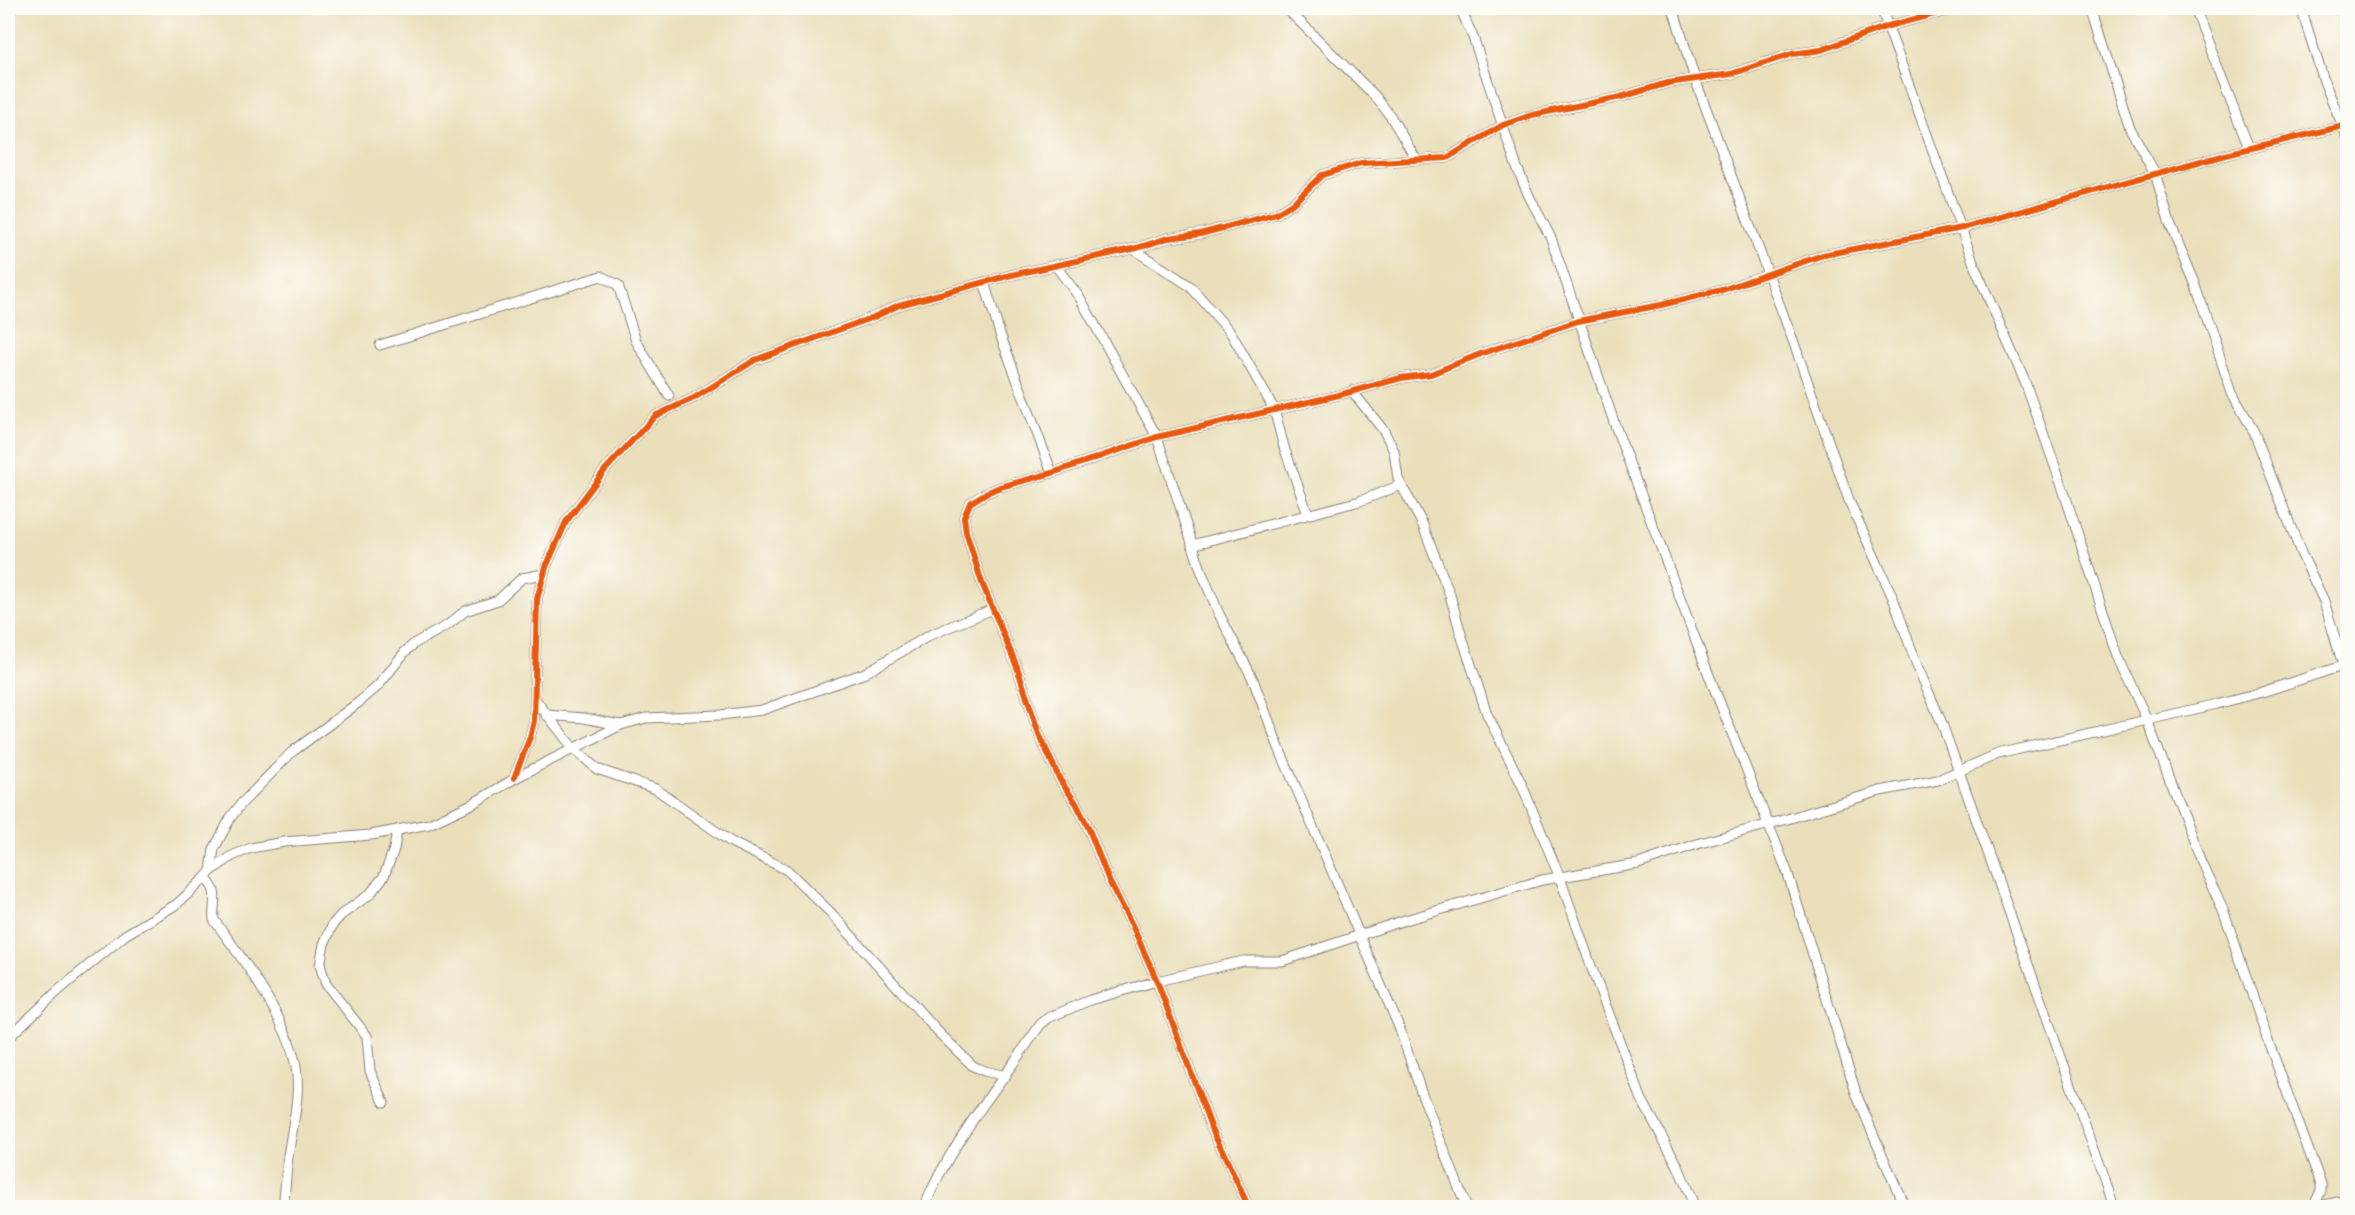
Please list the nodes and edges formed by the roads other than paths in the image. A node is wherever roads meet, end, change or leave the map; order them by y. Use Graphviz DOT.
graph roads {
  1 [pos="1286,8"];
  2 [pos="1460,8"];
  3 [pos="1672,8"];
  4 [pos="1881,8"];
  5 [pos="1958,8"];
  6 [pos="2092,8"];
  7 [pos="2194,8"];
  8 [pos="2301,8"];
  9 [pos="1888,26"];
  10 [pos="1695,79"];
  11 [pos="1503,125"];
  12 [pos="2345,126"];
  13 [pos="2348,138"];
  14 [pos="2250,148"];
  15 [pos="1416,159"];
  16 [pos="2155,173"];
  17 [pos="1962,228"];
  18 [pos="1133,249"];
  19 [pos="1055,265"];
  20 [pos="1768,273"];
  21 [pos="984,282"];
  22 [pos="1578,321"];
  23 [pos="380,345"];
  24 [pos="1352,391"];
  25 [pos="669,396"];
  26 [pos="1274,409"];
  27 [pos="1157,437"];
  28 [pos="1052,473"];
  29 [pos="1401,485"];
  30 [pos="1308,513"];
  31 [pos="1192,545"];
  32 [pos="544,574"];
  33 [pos="993,609"];
  34 [pos="2345,665"];
  35 [pos="2348,693"];
  36 [pos="535,699"];
  37 [pos="546,715"];
  38 [pos="2146,720"];
  39 [pos="621,725"];
  40 [pos="573,748"];
  41 [pos="1960,772"];
  42 [pos="514,778"];
  43 [pos="1767,824"];
  44 [pos="397,831"];
  45 [pos="208,874"];
  46 [pos="1560,878"];
  47 [pos="1358,936"];
  48 [pos="1157,981"];
  49 [pos="8,1038"];
  50 [pos="1006,1076"];
  51 [pos="384,1102"];
  52 [pos="2322,1191"];
  53 [pos="2345,1202"];
  54 [pos="2312,1207"];
  55 [pos="283,1208"];
  56 [pos="924,1208"];
  57 [pos="1250,1208"];
  58 [pos="1467,1208"];
  59 [pos="1695,1208"];
  60 [pos="1905,1208"];
  61 [pos="2115,1208"];
  1 -- 15 [label="street"];
  2 -- 11 [label="street"];
  3 -- 10 [label="street"];
  4 -- 9 [label="street"];
  5 -- 9 [label="street"];
  6 -- 16 [label="street"];
  7 -- 14 [label="street"];
  8 -- 12 [label="street"];
  9 -- 10 [label="street"];
  9 -- 17 [label="street"];
  10 -- 11 [label="street"];
  10 -- 20 [label="street"];
  11 -- 15 [label="street"];
  11 -- 22 [label="street"];
  12 -- 13 [label="street"];
  12 -- 14 [label="street"];
  14 -- 16 [label="street"];
  15 -- 18 [label="street"];
  16 -- 17 [label="street"];
  16 -- 34 [label="street"];
  17 -- 20 [label="street"];
  17 -- 38 [label="street"];
  18 -- 19 [label="street"];
  18 -- 26 [label="street"];
  19 -- 21 [label="street"];
  19 -- 27 [label="street"];
  20 -- 22 [label="street"];
  20 -- 41 [label="street"];
  21 -- 28 [label="street"];
  21 -- 32 [label="street"];
  22 -- 24 [label="street"];
  22 -- 43 [label="street"];
  23 -- 25 [label="street"];
  24 -- 26 [label="street"];
  24 -- 29 [label="street"];
  26 -- 27 [label="street"];
  26 -- 30 [label="street"];
  27 -- 28 [label="street"];
  27 -- 31 [label="street"];
  28 -- 33 [label="street"];
  29 -- 30 [label="street"];
  29 -- 46 [label="street"];
  30 -- 31 [label="street"];
  31 -- 47 [label="street"];
  32 -- 36 [label="street"];
  32 -- 45 [label="street"];
  33 -- 39 [label="street"];
  33 -- 48 [label="street"];
  34 -- 35 [label="street"];
  34 -- 38 [label="street"];
  36 -- 37 [label="street"];
  36 -- 42 [label="street"];
  37 -- 39 [label="street"];
  37 -- 40 [label="street"];
  38 -- 41 [label="street"];
  38 -- 52 [label="street"];
  39 -- 40 [label="street"];
  40 -- 42 [label="street"];
  40 -- 50 [label="street"];
  41 -- 43 [label="street"];
  41 -- 61 [label="street"];
  42 -- 44 [label="street"];
  43 -- 46 [label="street"];
  43 -- 60 [label="street"];
  44 -- 45 [label="street"];
  44 -- 51 [label="street"];
  45 -- 49 [label="street"];
  45 -- 55 [label="street"];
  46 -- 47 [label="street"];
  46 -- 59 [label="street"];
  47 -- 48 [label="street"];
  47 -- 58 [label="street"];
  48 -- 50 [label="street"];
  48 -- 57 [label="street"];
  50 -- 56 [label="street"];
  52 -- 53 [label="street"];
  52 -- 54 [label="street"];
  53 -- 54 [label="street"];
}
